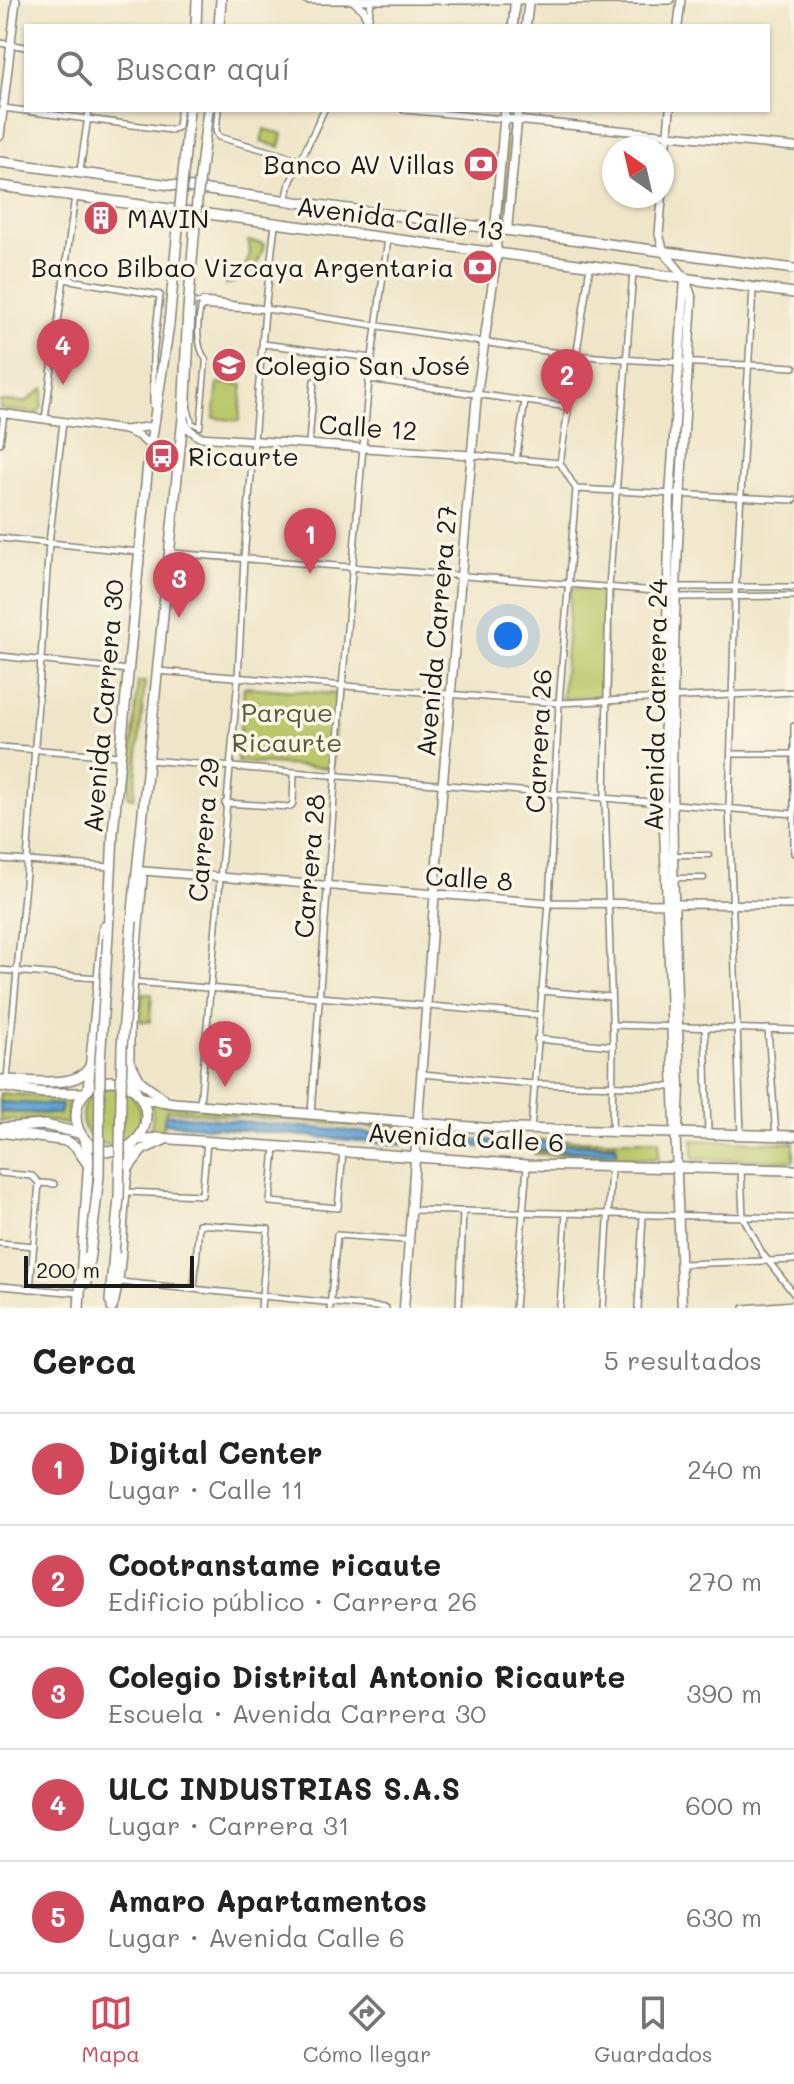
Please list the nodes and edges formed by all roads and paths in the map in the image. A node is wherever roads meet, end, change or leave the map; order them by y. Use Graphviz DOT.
graph roads {
  1 [pos="16,0"];
  2 [pos="197,0"];
  3 [pos="307,0"];
  4 [pos="515,0"];
  5 [pos="670,0"];
  6 [pos="681,0"];
  7 [pos="353,1"];
  8 [pos="371,1"];
  9 [pos="528,1"];
  10 [pos="223,2"];
  11 [pos="368,23"];
  12 [pos="194,24"];
  13 [pos="219,24"];
  14 [pos="513,24"];
  15 [pos="526,24"];
  16 [pos="678,24"];
  17 [pos="0,43"];
  18 [pos="11,45"];
  19 [pos="24,47"];
  20 [pos="3,108"];
  21 [pos="24,111"];
  22 [pos="34,112"];
  23 [pos="89,112"];
  24 [pos="180,112"];
  25 [pos="189,112"];
  26 [pos="208,112"];
  27 [pos="218,112"];
  28 [pos="323,112"];
  29 [pos="454,112"];
  30 [pos="518,112"];
  31 [pos="670,112"];
  32 [pos="505,114"];
  33 [pos="87,119"];
  34 [pos="517,120"];
  35 [pos="668,134"];
  36 [pos="0,136"];
  37 [pos="794,147"];
  38 [pos="300,160"];
  39 [pos="0,162"];
  40 [pos="79,172"];
  41 [pos="0,186"];
  42 [pos="75,196"];
  43 [pos="286,201"];
  44 [pos="275,224"];
  45 [pos="495,229"];
  46 [pos="507,231"];
  47 [pos="388,239"];
  48 [pos="664,252"];
  49 [pos="497,253"];
  50 [pos="590,268"];
  51 [pos="794,269"];
  52 [pos="633,271"];
  53 [pos="685,278"];
  54 [pos="64,279"];
  55 [pos="753,289"];
  56 [pos="794,293"];
  57 [pos="203,301"];
  58 [pos="266,308"];
  59 [pos="258,310"];
  60 [pos="376,325"];
  61 [pos="484,341"];
  62 [pos="263,344"];
  63 [pos="576,355"];
  64 [pos="372,358"];
  65 [pos="626,359"];
  66 [pos="683,362"];
  67 [pos="749,364"];
  68 [pos="794,367"];
  69 [pos="369,379"];
  70 [pos="314,381"];
  71 [pos="477,394"];
  72 [pos="525,401"];
  73 [pos="568,407"];
  74 [pos="2,414"];
  75 [pos="183,418"];
  76 [pos="45,419"];
  77 [pos="63,422"];
  78 [pos="153,422"];
  79 [pos="125,430"];
  80 [pos="255,441"];
  81 [pos="0,443"];
  82 [pos="309,443"];
  83 [pos="150,446"];
  84 [pos="363,446"];
  85 [pos="471,455"];
  86 [pos="516,460"];
  87 [pos="560,463"];
  88 [pos="576,489"];
  89 [pos="615,492"];
  90 [pos="675,495"];
  91 [pos="741,499"];
  92 [pos="794,500"];
  93 [pos="0,538"];
  94 [pos="49,543"];
  95 [pos="140,552"];
  96 [pos="170,553"];
  97 [pos="244,558"];
  98 [pos="354,566"];
  99 [pos="461,575"];
  100 [pos="569,585"];
  101 [pos="609,587"];
  102 [pos="736,587"];
  103 [pos="794,587"];
  104 [pos="674,591"];
  105 [pos="735,596"];
  106 [pos="794,596"];
  107 [pos="0,656"];
  108 [pos="40,662"];
  109 [pos="129,670"];
  110 [pos="156,671"];
  111 [pos="238,678"];
  112 [pos="342,687"];
  113 [pos="794,692"];
  114 [pos="734,694"];
  115 [pos="451,695"];
  116 [pos="668,697"];
  117 [pos="609,701"];
  118 [pos="559,703"];
  119 [pos="794,726"];
  120 [pos="0,747"];
  121 [pos="35,749"];
  122 [pos="731,754"];
  123 [pos="794,754"];
  124 [pos="120,756"];
  125 [pos="148,760"];
  126 [pos="228,766"];
  127 [pos="294,772"];
  128 [pos="338,775"];
  129 [pos="443,785"];
  130 [pos="555,794"];
  131 [pos="605,798"];
  132 [pos="668,802"];
  133 [pos="225,803"];
  134 [pos="729,808"];
  135 [pos="793,814"];
  136 [pos="142,827"];
  137 [pos="794,853"];
  138 [pos="674,855"];
  139 [pos="709,855"];
  140 [pos="0,859"];
  141 [pos="27,862"];
  142 [pos="111,867"];
  143 [pos="143,871"];
  144 [pos="219,877"];
  145 [pos="674,878"];
  146 [pos="704,878"];
  147 [pos="327,887"];
  148 [pos="109,888"];
  149 [pos="436,896"];
  150 [pos="549,903"];
  151 [pos="671,904"];
  152 [pos="608,905"];
  153 [pos="732,905"];
  154 [pos="794,905"];
  155 [pos="0,970"];
  156 [pos="17,972"];
  157 [pos="98,978"];
  158 [pos="134,982"];
  159 [pos="210,988"];
  160 [pos="541,991"];
  161 [pos="611,997"];
  162 [pos="319,998"];
  163 [pos="427,1006"];
  164 [pos="539,1015"];
  165 [pos="612,1025"];
  166 [pos="674,1026"];
  167 [pos="705,1027"];
  168 [pos="736,1028"];
  169 [pos="768,1029"];
  170 [pos="794,1030"];
  171 [pos="537,1039"];
  172 [pos="613,1046"];
  173 [pos="129,1059"];
  174 [pos="90,1066"];
  175 [pos="421,1074"];
  176 [pos="2,1082"];
  177 [pos="534,1084"];
  178 [pos="614,1087"];
  179 [pos="676,1087"];
  180 [pos="86,1091"];
  181 [pos="138,1094"];
  182 [pos="174,1103"];
  183 [pos="200,1105"];
  184 [pos="311,1114"];
  185 [pos="417,1123"];
  186 [pos="0,1130"];
  187 [pos="531,1130"];
  188 [pos="612,1133"];
  189 [pos="677,1134"];
  190 [pos="708,1135"];
  191 [pos="741,1135"];
  192 [pos="776,1136"];
  193 [pos="794,1136"];
  194 [pos="82,1137"];
  195 [pos="167,1139"];
  196 [pos="135,1142"];
  197 [pos="207,1142"];
  198 [pos="275,1147"];
  199 [pos="343,1152"];
  200 [pos="414,1157"];
  201 [pos="527,1165"];
  202 [pos="89,1166"];
  203 [pos="129,1167"];
  204 [pos="611,1167"];
  205 [pos="678,1168"];
  206 [pos="741,1169"];
  207 [pos="794,1170"];
  208 [pos="0,1173"];
  209 [pos="39,1183"];
  210 [pos="54,1184"];
  211 [pos="126,1192"];
  212 [pos="412,1210"];
  213 [pos="463,1211"];
  214 [pos="523,1212"];
  215 [pos="566,1213"];
  216 [pos="609,1214"];
  217 [pos="643,1215"];
  218 [pos="680,1216"];
  219 [pos="743,1217"];
  220 [pos="794,1218"];
  221 [pos="404,1240"];
  222 [pos="0,1243"];
  223 [pos="34,1246"];
  224 [pos="767,1260"];
  225 [pos="794,1260"];
  226 [pos="681,1264"];
  227 [pos="120,1282"];
  228 [pos="0,1286"];
  229 [pos="30,1289"];
  230 [pos="194,1289"];
  231 [pos="80,1293"];
  232 [pos="794,1294"];
  233 [pos="262,1295"];
  234 [pos="330,1304"];
  235 [pos="794,1304"];
  236 [pos="80,1308"];
  237 [pos="111,1308"];
  238 [pos="261,1308"];
  239 [pos="386,1308"];
  240 [pos="402,1308"];
  241 [pos="459,1308"];
  242 [pos="515,1308"];
  243 [pos="560,1308"];
  244 [pos="603,1308"];
  245 [pos="638,1308"];
  246 [pos="682,1308"];
  247 [pos="744,1308"];
  1 -- 18 [label="street"];
  2 -- 12 [label="main road"];
  3 -- 7 [label="street"];
  4 -- 8 [label="street"];
  4 -- 9 [label="street"];
  4 -- 14 [label="main road"];
  5 -- 9 [label="street"];
  6 -- 16 [label="street"];
  7 -- 8 [label="street"];
  7 -- 11 [label="street"];
  8 -- 11 [label="street"];
  9 -- 15 [label="main road"];
  10 -- 13 [label="main road"];
  17 -- 18 [label="street"];
  18 -- 19 [label="street"];
  18 -- 20 [label="street"];
  20 -- 21 [label="street"];
  20 -- 36 [label="street"];
  22 -- 33 [label="street"];
  23 -- 33 [label="street"];
  24 -- 33 [label="street"];
  25 -- 78 [label="main road, Avenida Carrera 30, bridge"];
  26 -- 75 [label="main road, Avenida Carrera 30, bridge"];
  27 -- 38 [label="street"];
  28 -- 38 [label="street"];
  29 -- 32 [label="street"];
  30 -- 34 [label="main road"];
  31 -- 35 [label="street"];
  32 -- 34 [label="street"];
  32 -- 45 [label="main road, Avenida Carrera 27"];
  33 -- 40 [label="street"];
  34 -- 35 [label="street"];
  34 -- 46 [label="main road"];
  35 -- 37 [label="street"];
  35 -- 48 [label="street"];
  38 -- 43 [label="street"];
  39 -- 40 [label="main road, Avenida Calle 13"];
  40 -- 43 [label="main road, Avenida Calle 13"];
  41 -- 42 [label="main road, Avenida Calle 13"];
  42 -- 44 [label="main road, Avenida Calle 13"];
  42 -- 54 [label="street"];
  43 -- 45 [label="main road, Avenida Calle 13"];
  44 -- 47 [label="main road, Avenida Calle 13"];
  44 -- 58 [label="street, Carrera 29"];
  45 -- 46 [label="main road, Avenida Calle 13"];
  45 -- 49 [label="main road, Avenida Carrera 27"];
  46 -- 48 [label="main road, Avenida Calle 13"];
  47 -- 49 [label="main road, Avenida Calle 13"];
  47 -- 60 [label="street, Carrera 28"];
  48 -- 51 [label="main road, Avenida Calle 13"];
  48 -- 53 [label="main road"];
  49 -- 50 [label="main road, Avenida Calle 13"];
  49 -- 61 [label="main road, Avenida Carrera 27"];
  50 -- 52 [label="main road, Avenida Calle 13"];
  50 -- 63 [label="street"];
  52 -- 53 [label="main road, Avenida Calle 13"];
  52 -- 65 [label="street"];
  53 -- 55 [label="main road, Avenida Calle 13"];
  53 -- 66 [label="main road, Avenida Carrera 24"];
  54 -- 76 [label="street"];
  54 -- 78 [label="street"];
  55 -- 56 [label="main road, Avenida Calle 13"];
  55 -- 67 [label="street"];
  57 -- 58 [label="street"];
  58 -- 60 [label="street"];
  58 -- 62 [label="street, Carrera 29"];
  59 -- 59 [label="street"];
  60 -- 61 [label="street"];
  60 -- 64 [label="street, Carrera 28"];
  61 -- 63 [label="street"];
  61 -- 71 [label="main road, Avenida Carrera 27"];
  62 -- 64 [label="street"];
  62 -- 80 [label="street, Carrera 29"];
  63 -- 65 [label="street"];
  63 -- 73 [label="street"];
  64 -- 69 [label="street, Carrera 28"];
  65 -- 66 [label="street"];
  65 -- 89 [label="street"];
  66 -- 67 [label="street"];
  66 -- 90 [label="main road, Avenida Carrera 24"];
  67 -- 68 [label="street"];
  67 -- 91 [label="street"];
  69 -- 71 [label="street"];
  69 -- 84 [label="street, Carrera 28"];
  70 -- 82 [label="street"];
  71 -- 72 [label="street"];
  71 -- 85 [label="main road, Avenida Carrera 27"];
  72 -- 73 [label="street"];
  72 -- 86 [label="street"];
  73 -- 87 [label="street"];
  74 -- 76 [label="street"];
  74 -- 81 [label="street"];
  75 -- 80 [label="street, Calle 12"];
  75 -- 96 [label="main road, Avenida Carrera 30"];
  76 -- 77 [label="street"];
  77 -- 79 [label="street"];
  77 -- 94 [label="street"];
  78 -- 79 [label="street"];
  78 -- 83 [label="main road, Avenida Carrera 30"];
  79 -- 83 [label="street"];
  80 -- 82 [label="street, Calle 12"];
  80 -- 97 [label="street, Carrera 29"];
  82 -- 84 [label="street, Calle 12"];
  83 -- 95 [label="main road, Avenida Carrera 30"];
  84 -- 85 [label="street, Calle 12"];
  84 -- 98 [label="street, Carrera 28"];
  85 -- 86 [label="street, Calle 12"];
  85 -- 99 [label="main road, Avenida Carrera 27"];
  86 -- 87 [label="street, Calle 12"];
  87 -- 88 [label="street"];
  88 -- 89 [label="street"];
  88 -- 100 [label="street, Carrera 26"];
  89 -- 90 [label="street"];
  89 -- 101 [label="street"];
  90 -- 91 [label="street"];
  90 -- 104 [label="main road, Avenida Carrera 24"];
  91 -- 92 [label="street"];
  91 -- 102 [label="street"];
  93 -- 94 [label="street"];
  94 -- 95 [label="street"];
  94 -- 108 [label="street"];
  95 -- 109 [label="main road, Avenida Carrera 30"];
  96 -- 97 [label="street"];
  96 -- 110 [label="main road, Avenida Carrera 30"];
  97 -- 98 [label="street"];
  97 -- 111 [label="street, Carrera 29"];
  98 -- 99 [label="street"];
  98 -- 112 [label="street, Carrera 28"];
  99 -- 100 [label="street"];
  99 -- 115 [label="main road, Avenida Carrera 27"];
  100 -- 101 [label="street"];
  100 -- 118 [label="street, Carrera 26"];
  101 -- 104 [label="street"];
  101 -- 117 [label="street"];
  102 -- 103 [label="street"];
  102 -- 104 [label="street"];
  102 -- 105 [label="street"];
  104 -- 105 [label="street"];
  104 -- 116 [label="main road, Avenida Carrera 24"];
  105 -- 106 [label="street"];
  105 -- 114 [label="street"];
  107 -- 108 [label="street"];
  108 -- 109 [label="street"];
  108 -- 121 [label="street"];
  109 -- 124 [label="main road, Avenida Carrera 30"];
  110 -- 111 [label="street"];
  110 -- 125 [label="main road, Avenida Carrera 30"];
  111 -- 112 [label="street"];
  111 -- 126 [label="street, Carrera 29"];
  112 -- 115 [label="street"];
  112 -- 128 [label="street, Carrera 28"];
  113 -- 114 [label="street"];
  114 -- 116 [label="street"];
  114 -- 122 [label="street"];
  115 -- 118 [label="street"];
  115 -- 129 [label="main road, Avenida Carrera 27"];
  116 -- 117 [label="street"];
  116 -- 132 [label="main road, Avenida Carrera 24"];
  117 -- 118 [label="street"];
  117 -- 131 [label="street"];
  118 -- 130 [label="street, Carrera 26"];
  119 -- 123 [label="street"];
  120 -- 121 [label="street"];
  121 -- 124 [label="street"];
  121 -- 141 [label="street"];
  122 -- 123 [label="street"];
  122 -- 134 [label="street"];
  123 -- 135 [label="street"];
  124 -- 142 [label="main road, Avenida Carrera 30"];
  125 -- 126 [label="street"];
  125 -- 136 [label="main road, Avenida Carrera 30"];
  126 -- 127 [label="street"];
  126 -- 133 [label="street, Carrera 29"];
  127 -- 128 [label="street"];
  127 -- 133 [label="street"];
  128 -- 129 [label="street"];
  128 -- 147 [label="street, Carrera 28"];
  129 -- 130 [label="street"];
  129 -- 149 [label="main road, Avenida Carrera 27"];
  130 -- 131 [label="street"];
  130 -- 150 [label="street, Carrera 26"];
  131 -- 132 [label="street"];
  131 -- 152 [label="street"];
  132 -- 134 [label="street"];
  132 -- 138 [label="main road, Avenida Carrera 24"];
  132 -- 151 [label="main road, Avenida Carrera 24"];
  133 -- 144 [label="street, Carrera 29"];
  134 -- 135 [label="street"];
  134 -- 153 [label="street"];
  135 -- 137 [label="street"];
  136 -- 143 [label="main road"];
  136 -- 237 [label="main road, Avenida Carrera 30, bridge"];
  138 -- 139 [label="street"];
  138 -- 145 [label="main road, Avenida Carrera 24"];
  140 -- 141 [label="street"];
  141 -- 142 [label="street"];
  141 -- 156 [label="street"];
  142 -- 148 [label="main road, Avenida Carrera 30"];
  143 -- 144 [label="street, Calle 8"];
  143 -- 158 [label="main road"];
  144 -- 147 [label="street, Calle 8"];
  144 -- 159 [label="street, Carrera 29"];
  145 -- 146 [label="street"];
  145 -- 151 [label="main road, Avenida Carrera 24"];
  147 -- 149 [label="street, Calle 8"];
  147 -- 162 [label="street, Carrera 28"];
  148 -- 157 [label="main road"];
  148 -- 236 [label="main road, Avenida Carrera 30, bridge"];
  149 -- 150 [label="street, Calle 8"];
  149 -- 163 [label="main road, Avenida Carrera 27"];
  150 -- 152 [label="street, Calle 8"];
  150 -- 160 [label="street, Carrera 26"];
  151 -- 152 [label="street, Calle 8"];
  151 -- 153 [label="street, Calle 8"];
  151 -- 166 [label="main road, Avenida Carrera 24"];
  152 -- 161 [label="street"];
  153 -- 154 [label="street, Calle 8"];
  153 -- 168 [label="street"];
  155 -- 156 [label="street"];
  156 -- 157 [label="street"];
  156 -- 176 [label="street"];
  157 -- 174 [label="main road"];
  158 -- 159 [label="street"];
  158 -- 173 [label="main road"];
  159 -- 162 [label="street"];
  159 -- 183 [label="street, Carrera 29"];
  160 -- 161 [label="street"];
  160 -- 164 [label="street, Carrera 26"];
  161 -- 165 [label="street"];
  162 -- 163 [label="street"];
  162 -- 184 [label="street, Carrera 28"];
  163 -- 164 [label="street"];
  163 -- 175 [label="main road, Avenida Carrera 27"];
  164 -- 171 [label="street, Carrera 26"];
  165 -- 166 [label="street"];
  165 -- 172 [label="street"];
  166 -- 167 [label="street"];
  166 -- 179 [label="main road, Avenida Carrera 24"];
  167 -- 168 [label="street"];
  167 -- 190 [label="street"];
  168 -- 169 [label="street"];
  168 -- 191 [label="street"];
  169 -- 170 [label="street"];
  169 -- 192 [label="street"];
  171 -- 172 [label="street"];
  171 -- 177 [label="street, Carrera 26"];
  172 -- 178 [label="street"];
  173 -- 181 [label="main road"];
  173 -- 182 [label="main road"];
  174 -- 176 [label="main road"];
  174 -- 180 [label="main road"];
  175 -- 177 [label="street"];
  175 -- 185 [label="main road, Avenida Carrera 27"];
  176 -- 180 [label="main road"];
  177 -- 178 [label="street"];
  177 -- 187 [label="street, Carrera 26"];
  178 -- 179 [label="street"];
  178 -- 188 [label="street"];
  179 -- 189 [label="main road, Avenida Carrera 24"];
  180 -- 181 [label="main road"];
  180 -- 194 [label="main road"];
  181 -- 182 [label="main road, Avenida Calle 6"];
  181 -- 196 [label="main road"];
  182 -- 183 [label="main road, Avenida Calle 6"];
  183 -- 184 [label="main road, Avenida Calle 6"];
  184 -- 185 [label="main road, Avenida Calle 6"];
  185 -- 187 [label="main road, Avenida Calle 6"];
  185 -- 200 [label="main road, Avenida Carrera 27"];
  186 -- 194 [label="main road"];
  186 -- 202 [label="main road"];
  187 -- 188 [label="main road, Avenida Calle 6"];
  188 -- 189 [label="main road, Avenida Calle 6"];
  189 -- 190 [label="main road, Avenida Calle 6"];
  189 -- 205 [label="main road, Avenida Carrera 24"];
  190 -- 191 [label="main road, Avenida Calle 6"];
  191 -- 192 [label="main road, Avenida Calle 6"];
  192 -- 193 [label="main road, Avenida Calle 6"];
  194 -- 196 [label="main road"];
  194 -- 202 [label="main road"];
  195 -- 196 [label="main road, Avenida Calle 6"];
  195 -- 197 [label="main road, Avenida Calle 6"];
  195 -- 203 [label="main road"];
  196 -- 203 [label="main road"];
  197 -- 198 [label="main road, Avenida Calle 6"];
  197 -- 211 [label="street"];
  198 -- 199 [label="main road, Avenida Calle 6"];
  198 -- 199 [label="street"];
  199 -- 200 [label="main road, Avenida Calle 6"];
  200 -- 201 [label="main road, Avenida Calle 6"];
  200 -- 212 [label="main road, Avenida Carrera 27"];
  200 -- 221 [label="main road, Avenida Carrera 27"];
  201 -- 204 [label="main road, Avenida Calle 6"];
  201 -- 214 [label="street"];
  202 -- 231 [label="main road"];
  203 -- 211 [label="main road"];
  204 -- 205 [label="main road, Avenida Calle 6"];
  204 -- 216 [label="street"];
  205 -- 206 [label="main road, Avenida Calle 6"];
  205 -- 218 [label="main road, Avenida Carrera 24"];
  206 -- 207 [label="main road, Avenida Calle 6"];
  206 -- 219 [label="street"];
  208 -- 209 [label="street"];
  209 -- 210 [label="street"];
  209 -- 223 [label="street"];
  211 -- 227 [label="main road"];
  212 -- 213 [label="street"];
  212 -- 240 [label="main road, Avenida Carrera 27"];
  213 -- 214 [label="street"];
  213 -- 241 [label="street"];
  214 -- 215 [label="street"];
  214 -- 242 [label="street"];
  215 -- 216 [label="street"];
  215 -- 243 [label="street"];
  216 -- 217 [label="street"];
  216 -- 244 [label="street"];
  217 -- 218 [label="street"];
  217 -- 245 [label="street"];
  218 -- 219 [label="street"];
  218 -- 226 [label="main road, Avenida Carrera 24"];
  219 -- 220 [label="street"];
  219 -- 224 [label="street"];
  221 -- 234 [label="street"];
  221 -- 240 [label="main road, Avenida Carrera 27"];
  222 -- 223 [label="street"];
  223 -- 229 [label="street"];
  224 -- 225 [label="street"];
  224 -- 226 [label="street"];
  224 -- 232 [label="street"];
  226 -- 246 [label="main road, Avenida Carrera 24"];
  227 -- 230 [label="street"];
  227 -- 237 [label="main road"];
  228 -- 229 [label="street"];
  229 -- 231 [label="street"];
  230 -- 233 [label="street"];
  230 -- 233 [label="street"];
  231 -- 236 [label="main road"];
  233 -- 234 [label="street"];
  233 -- 238 [label="street"];
  234 -- 239 [label="street"];
  235 -- 247 [label="street"];
}
